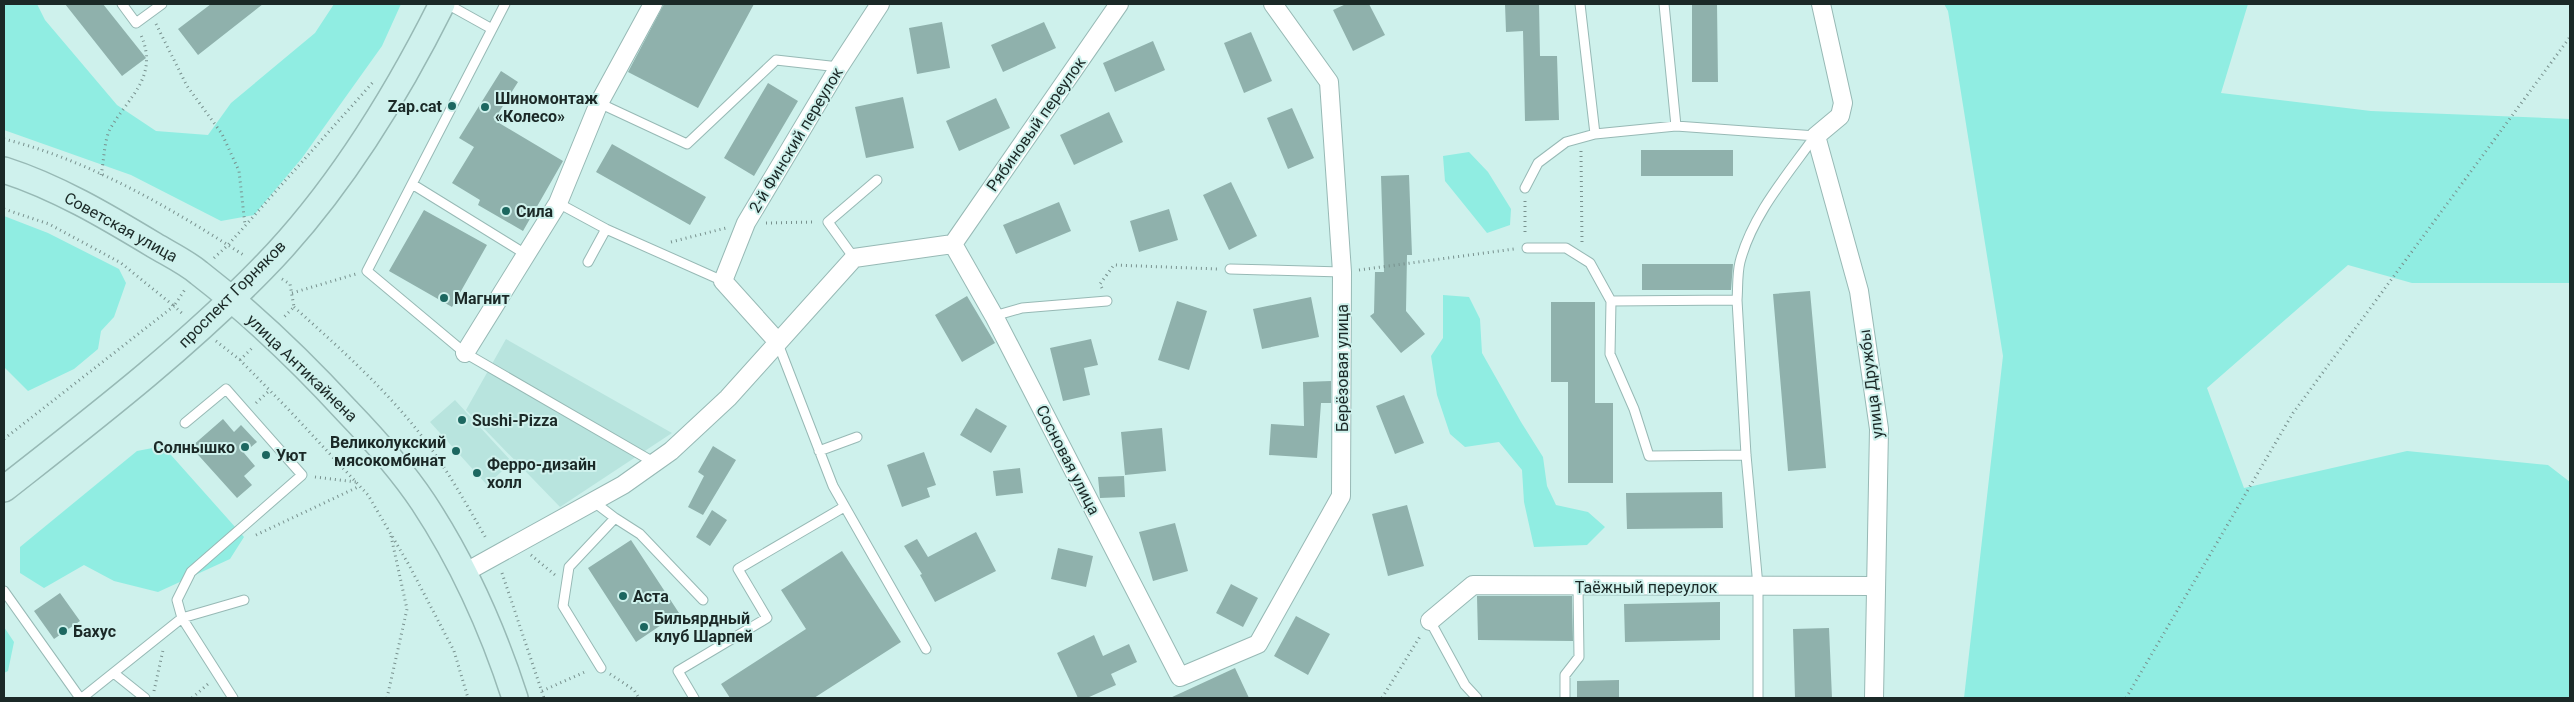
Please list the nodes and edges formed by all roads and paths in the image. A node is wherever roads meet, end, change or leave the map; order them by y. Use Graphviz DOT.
graph roads {
  1 [pos="122,4"];
  2 [pos="162,4"];
  3 [pos="442,4"];
  4 [pos="447,4"];
  5 [pos="505,4"];
  6 [pos="653,4"];
  7 [pos="880,4"];
  8 [pos="1119,4"];
  9 [pos="1273,4"];
  10 [pos="1580,4"];
  11 [pos="1664,4"];
  12 [pos="1821,4"];
  13 [pos="151,12"];
  14 [pos="136,23"];
  15 [pos="492,29"];
  16 [pos="2570,37"];
  17 [pos="839,67"];
  18 [pos="374,80"];
  19 [pos="599,103"];
  20 [pos="1676,126"];
  21 [pos="1595,134"];
  22 [pos="1816,136"];
  23 [pos="4,138"];
  24 [pos="1580,138"];
  25 [pos="4,170"];
  26 [pos="101,175"];
  27 [pos="877,180"];
  28 [pos="412,184"];
  29 [pos="1525,188"];
  30 [pos="558,203"];
  31 [pos="4,209"];
  32 [pos="828,222"];
  33 [pos="746,223"];
  34 [pos="245,226"];
  35 [pos="606,229"];
  36 [pos="953,244"];
  37 [pos="228,245"];
  38 [pos="649,248"];
  39 [pos="1527,248"];
  40 [pos="527,255"];
  41 [pos="854,258"];
  42 [pos="1582,258"];
  43 [pos="588,262"];
  44 [pos="1230,269"];
  45 [pos="368,271"];
  46 [pos="198,272"];
  47 [pos="1342,272"];
  48 [pos="723,281"];
  49 [pos="292,293"];
  50 [pos="230,300"];
  51 [pos="1737,300"];
  52 [pos="1611,301"];
  53 [pos="1107,302"];
  54 [pos="994,316"];
  55 [pos="777,341"];
  56 [pos="465,353"];
  57 [pos="270,390"];
  58 [pos="289,410"];
  59 [pos="247,413"];
  60 [pos="185,423"];
  61 [pos="857,437"];
  62 [pos="819,450"];
  63 [pos="1746,455"];
  64 [pos="655,464"];
  65 [pos="302,475"];
  66 [pos="356,482"];
  67 [pos="360,486"];
  68 [pos="4,489"];
  69 [pos="594,502"];
  70 [pos="844,507"];
  71 [pos="615,518"];
  72 [pos="390,533"];
  73 [pos="228,539"];
  74 [pos="526,552"];
  75 [pos="541,564"];
  76 [pos="464,573"];
  77 [pos="1758,586"];
  78 [pos="1876,586"];
  79 [pos="1578,587"];
  80 [pos="4,591"];
  81 [pos="244,600"];
  82 [pos="703,600"];
  83 [pos="182,618"];
  84 [pos="1430,621"];
  85 [pos="168,630"];
  86 [pos="926,649"];
  87 [pos="601,668"];
  88 [pos="115,674"];
  89 [pos="218,675"];
  90 [pos="577,675"];
  91 [pos="1180,678"];
  92 [pos="542,691"];
  93 [pos="81,698"];
  94 [pos="145,698"];
  95 [pos="153,698"];
  96 [pos="192,698"];
  97 [pos="233,698"];
  98 [pos="387,698"];
  99 [pos="468,698"];
  100 [pos="515,698"];
  101 [pos="639,698"];
  102 [pos="694,698"];
  103 [pos="1382,698"];
  104 [pos="1477,698"];
  105 [pos="1565,698"];
  106 [pos="1758,698"];
  107 [pos="1874,698"];
  108 [pos="2126,698"];
  1 -- 14 [label="lane"];
  2 -- 13 [label="lane"];
  3 -- 50 [label="main road, проспект Горняков"];
  4 -- 15 [label="lane"];
  5 -- 15 [label="lane"];
  6 -- 19 [label="street"];
  7 -- 17 [label="street, 2-й Финский переулок"];
  8 -- 36 [label="street, Рябиновый переулок"];
  9 -- 47 [label="street, Берёзовая улица"];
  10 -- 21 [label="lane"];
  11 -- 20 [label="lane"];
  12 -- 22 [label="street"];
  13 -- 14 [label="lane"];
  13 -- 34 [label="path"];
  14 -- 26 [label="path"];
  15 -- 28 [label="lane"];
  16 -- 108 [label="path"];
  17 -- 19 [label="lane"];
  17 -- 33 [label="street, 2-й Финский переулок"];
  18 -- 34 [label="path"];
  19 -- 30 [label="street"];
  20 -- 21 [label="lane"];
  20 -- 22 [label="lane"];
  21 -- 24 [label="lane"];
  22 -- 51 [label="lane"];
  22 -- 78 [label="street, улица Дружбы"];
  23 -- 26 [label="path"];
  24 -- 29 [label="lane"];
  24 -- 42 [label="path"];
  25 -- 46 [label="main road, Советская улица"];
  26 -- 37 [label="path"];
  27 -- 32 [label="lane"];
  28 -- 40 [label="lane"];
  28 -- 45 [label="lane"];
  29 -- 39 [label="path"];
  30 -- 35 [label="lane"];
  30 -- 40 [label="street"];
  31 -- 46 [label="path"];
  32 -- 33 [label="path"];
  32 -- 41 [label="lane"];
  33 -- 38 [label="path"];
  33 -- 48 [label="street, 2-й Финский переулок"];
  34 -- 37 [label="path"];
  35 -- 38 [label="lane"];
  35 -- 43 [label="lane"];
  36 -- 41 [label="street"];
  36 -- 54 [label="street, Сосновая улица"];
  37 -- 46 [label="path"];
  38 -- 48 [label="lane"];
  39 -- 42 [label="lane"];
  39 -- 47 [label="path"];
  40 -- 56 [label="street"];
  41 -- 55 [label="street"];
  42 -- 52 [label="lane"];
  44 -- 47 [label="lane"];
  44 -- 53 [label="path"];
  45 -- 49 [label="path"];
  45 -- 56 [label="lane"];
  46 -- 50 [label="main road, Советская улица"];
  47 -- 91 [label="street, Берёзовая улица"];
  48 -- 55 [label="street"];
  50 -- 68 [label="main road, проспект Горняков"];
  50 -- 76 [label="main road, улица Антикайнена"];
  51 -- 52 [label="lane"];
  51 -- 63 [label="lane"];
  52 -- 63 [label="lane"];
  53 -- 54 [label="lane"];
  54 -- 91 [label="street, Сосновая улица"];
  55 -- 62 [label="lane"];
  55 -- 64 [label="street"];
  56 -- 64 [label="lane"];
  57 -- 59 [label="path"];
  58 -- 66 [label="path"];
  59 -- 60 [label="lane"];
  59 -- 65 [label="lane"];
  61 -- 62 [label="lane"];
  62 -- 70 [label="lane"];
  63 -- 77 [label="lane"];
  64 -- 69 [label="street"];
  65 -- 66 [label="path"];
  65 -- 73 [label="lane"];
  66 -- 67 [label="path"];
  67 -- 72 [label="path"];
  67 -- 73 [label="path"];
  69 -- 71 [label="lane"];
  69 -- 76 [label="street"];
  70 -- 86 [label="lane"];
  70 -- 102 [label="lane"];
  71 -- 82 [label="lane"];
  71 -- 87 [label="lane"];
  72 -- 98 [label="path"];
  72 -- 99 [label="path"];
  73 -- 83 [label="lane"];
  74 -- 75 [label="path"];
  76 -- 100 [label="main road, улица Антикайнена"];
  77 -- 78 [label="street, Таёжный переулок"];
  77 -- 79 [label="street, Таёжный переулок"];
  77 -- 106 [label="lane"];
  78 -- 107 [label="street, улица Дружбы"];
  79 -- 84 [label="street, Таёжный переулок"];
  79 -- 105 [label="lane"];
  80 -- 93 [label="lane"];
  81 -- 83 [label="lane"];
  83 -- 85 [label="lane"];
  83 -- 89 [label="lane"];
  84 -- 103 [label="path"];
  84 -- 104 [label="lane"];
  85 -- 88 [label="lane"];
  85 -- 95 [label="path"];
  87 -- 101 [label="path"];
  88 -- 93 [label="lane"];
  88 -- 94 [label="lane"];
  89 -- 96 [label="path"];
  89 -- 97 [label="lane"];
  90 -- 92 [label="path"];
}
